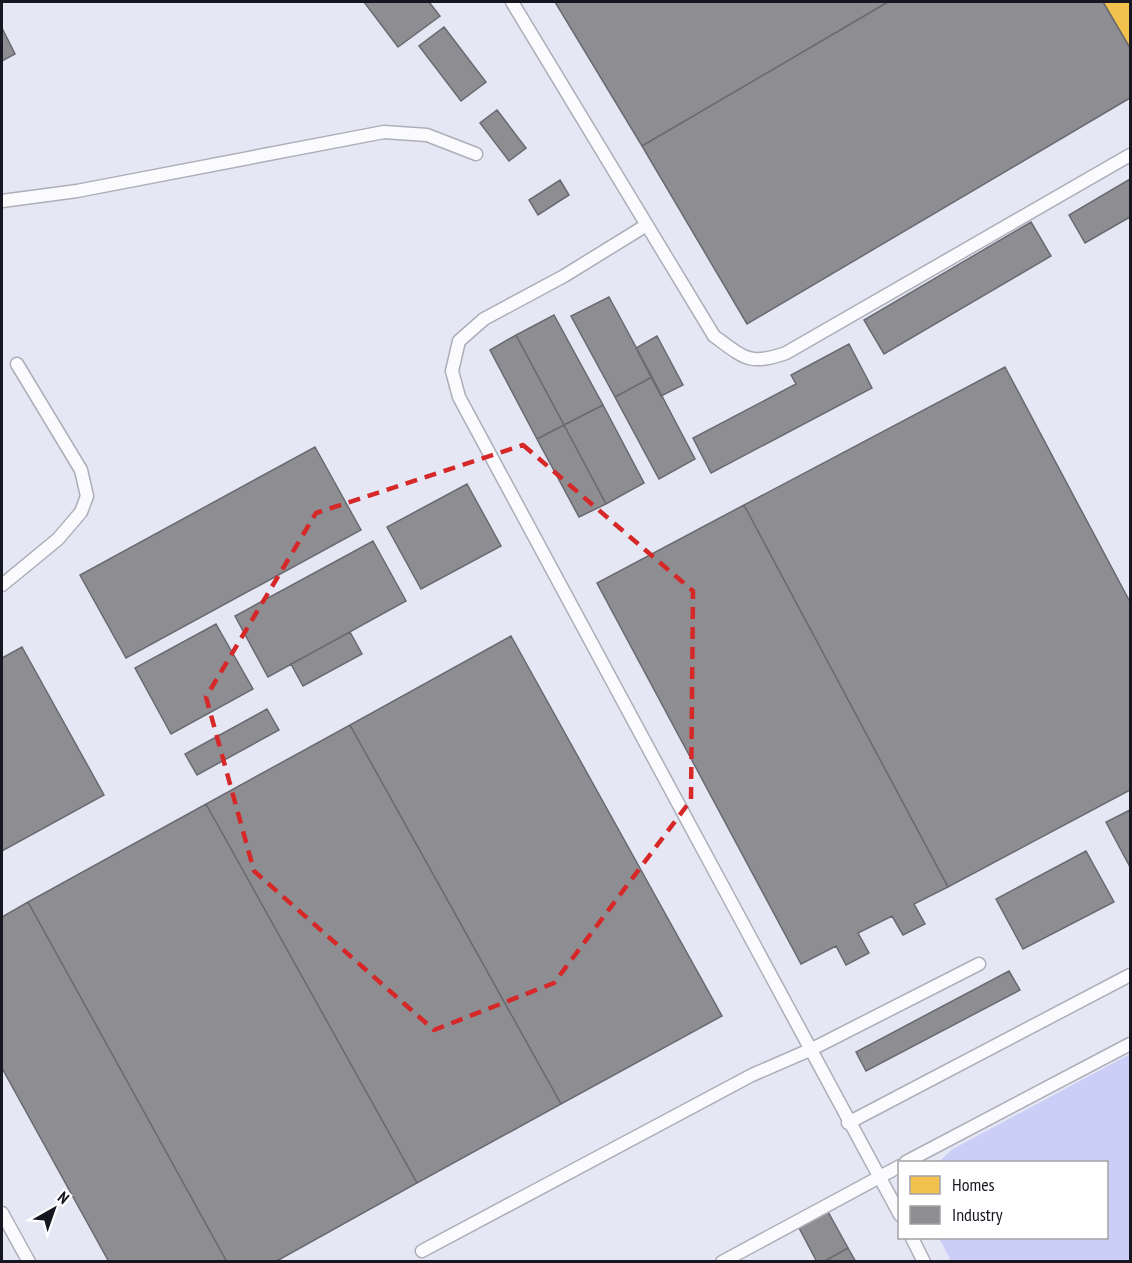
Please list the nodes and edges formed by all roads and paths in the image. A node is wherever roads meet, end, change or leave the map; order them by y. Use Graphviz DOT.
graph roads {
  1 [pos="512,2"];
  2 [pos="476,154"];
  3 [pos="1131,155"];
  4 [pos="2,201"];
  5 [pos="645,226"];
  6 [pos="17,364"];
  7 [pos="2,585"];
  8 [pos="979,964"];
  9 [pos="1131,975"];
  10 [pos="1131,1044"];
  11 [pos="812,1049"];
  12 [pos="848,1123"];
  13 [pos="908,1161"];
  14 [pos="898,1167"];
  15 [pos="879,1177"];
  16 [pos="898,1211"];
  17 [pos="2,1213"];
  18 [pos="912,1239"];
  19 [pos="422,1251"];
  20 [pos="29,1262"];
  21 [pos="722,1262"];
  22 [pos="924,1262"];
  1 -- 5 [label="lane"];
  2 -- 4 [label="lane"];
  3 -- 5 [label="lane"];
  5 -- 11 [label="lane"];
  6 -- 7 [label="lane"];
  8 -- 11 [label="lane"];
  9 -- 12 [label="lane"];
  10 -- 13 [label="lane"];
  11 -- 12 [label="lane"];
  11 -- 19 [label="lane"];
  12 -- 15 [label="lane"];
  14 -- 15 [label="lane"];
  15 -- 16 [label="lane"];
  15 -- 21 [label="lane"];
  17 -- 20 [label="lane"];
  18 -- 22 [label="lane"];
}
